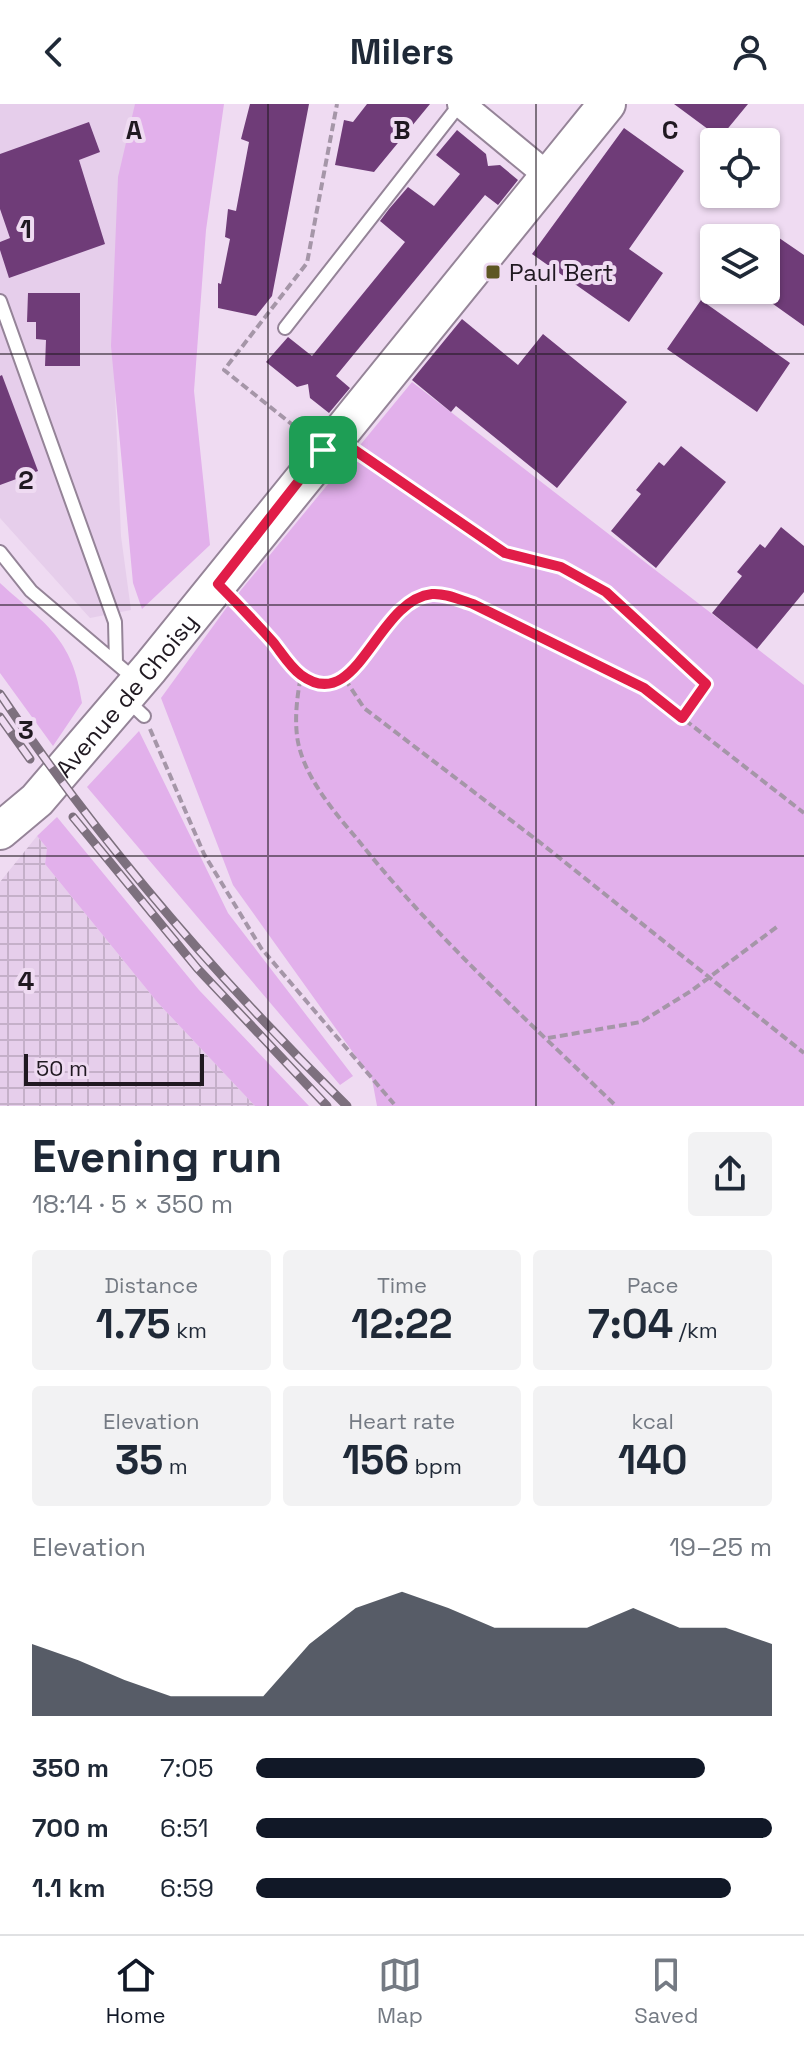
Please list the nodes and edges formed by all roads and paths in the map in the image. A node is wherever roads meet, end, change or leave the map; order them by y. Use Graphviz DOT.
graph roads {
  1 [pos="460,104"];
  2 [pos="607,104"];
  3 [pos="547,175"];
  4 [pos="0,301"];
  5 [pos="285,328"];
  6 [pos="323,450"];
  7 [pos="0,552"];
  8 [pos="218,584"];
  9 [pos="301,676"];
  10 [pos="344,679"];
  11 [pos="131,690"];
  12 [pos="682,718"];
  13 [pos="37,800"];
  14 [pos="804,813"];
  15 [pos="0,831"];
  16 [pos="0,858"];
  17 [pos="778,926"];
  18 [pos="708,978"];
  19 [pos="547,1038"];
  20 [pos="804,1053"];
  21 [pos="394,1104"];
  22 [pos="616,1106"];
  1 -- 3 [label="street"];
  1 -- 5 [label="lane"];
  2 -- 3 [label="main road, Avenue de Choisy"];
  3 -- 6 [label="main road, Avenue de Choisy"];
  4 -- 11 [label="lane"];
  6 -- 8 [label="main road, Avenue de Choisy"];
  6 -- 12 [label="path"];
  7 -- 11 [label="lane"];
  8 -- 9 [label="path"];
  8 -- 11 [label="main road, Avenue de Choisy"];
  9 -- 10 [label="path"];
  9 -- 19 [label="path"];
  10 -- 12 [label="path"];
  10 -- 18 [label="path"];
  11 -- 13 [label="main road, Avenue de Choisy"];
  11 -- 21 [label="path"];
  12 -- 14 [label="path"];
  13 -- 15 [label="main road, Avenue de Choisy"];
  13 -- 16 [label="main road, Avenue de Choisy"];
  17 -- 18 [label="path"];
  18 -- 19 [label="path"];
  18 -- 20 [label="path"];
  19 -- 22 [label="path"];
}
